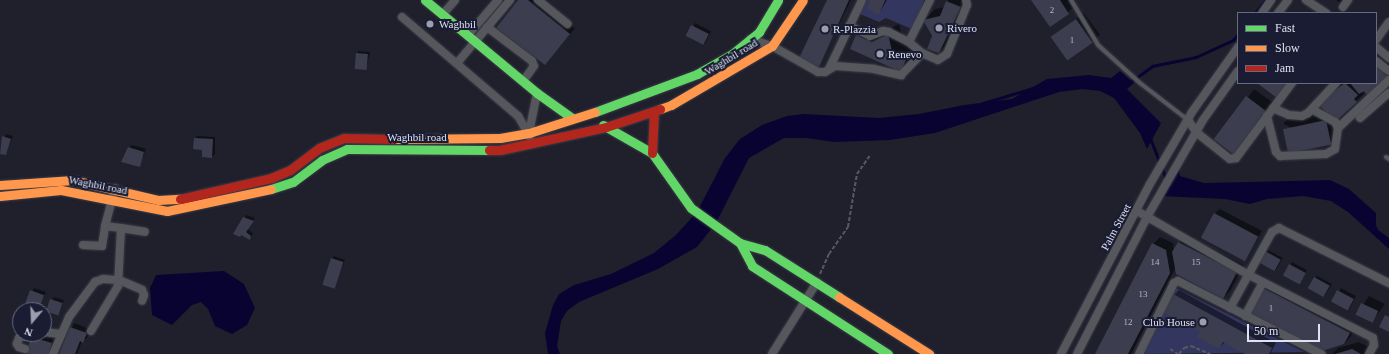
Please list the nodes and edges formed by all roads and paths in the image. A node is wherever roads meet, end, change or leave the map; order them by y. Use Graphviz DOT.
graph roads {
  1 [pos="425,0"];
  2 [pos="455,0"];
  3 [pos="498,0"];
  4 [pos="510,0"];
  5 [pos="538,0"];
  6 [pos="778,0"];
  7 [pos="804,0"];
  8 [pos="862,0"];
  9 [pos="930,0"];
  10 [pos="966,0"];
  11 [pos="1071,0"];
  12 [pos="1271,0"];
  13 [pos="1288,0"];
  14 [pos="1306,0"];
  15 [pos="1348,0"];
  16 [pos="1343,7"];
  17 [pos="1263,12"];
  18 [pos="1279,12"];
  19 [pos="1324,12"];
  20 [pos="443,14"];
  21 [pos="402,17"];
  22 [pos="1389,22"];
  23 [pos="568,24"];
  24 [pos="849,26"];
  25 [pos="487,27"];
  26 [pos="472,38"];
  27 [pos="750,39"];
  28 [pos="1377,39"];
  29 [pos="909,42"];
  30 [pos="772,46"];
  31 [pos="1237,48"];
  32 [pos="1377,48"];
  33 [pos="922,53"];
  34 [pos="1389,58"];
  35 [pos="458,62"];
  36 [pos="1377,62"];
  37 [pos="829,70"];
  38 [pos="1389,71"];
  39 [pos="1237,72"];
  40 [pos="1389,80"];
  41 [pos="523,81"];
  42 [pos="1291,84"];
  43 [pos="1335,84"];
  44 [pos="655,92"];
  45 [pos="537,93"];
  46 [pos="1388,98"];
  47 [pos="1273,108"];
  48 [pos="1312,109"];
  49 [pos="658,111"];
  50 [pos="585,114"];
  51 [pos="1267,116"];
  52 [pos="572,118"];
  53 [pos="1360,118"];
  54 [pos="1188,120"];
  55 [pos="606,127"];
  56 [pos="1338,128"];
  57 [pos="1196,132"];
  58 [pos="529,133"];
  59 [pos="351,138"];
  60 [pos="481,139"];
  61 [pos="532,143"];
  62 [pos="385,144"];
  63 [pos="319,148"];
  64 [pos="353,149"];
  65 [pos="482,150"];
  66 [pos="652,153"];
  67 [pos="872,154"];
  68 [pos="322,160"];
  69 [pos="283,173"];
  70 [pos="18,184"];
  71 [pos="61,185"];
  72 [pos="285,185"];
  73 [pos="0,186"];
  74 [pos="236,186"];
  75 [pos="115,188"];
  76 [pos="20,194"];
  77 [pos="0,196"];
  78 [pos="237,197"];
  79 [pos="112,199"];
  80 [pos="169,200"];
  81 [pos="169,210"];
  82 [pos="1137,211"];
  83 [pos="1147,218"];
  84 [pos="105,226"];
  85 [pos="121,228"];
  86 [pos="145,232"];
  87 [pos="740,243"];
  88 [pos="83,245"];
  89 [pos="1247,274"];
  90 [pos="119,280"];
  91 [pos="817,282"];
  92 [pos="1263,282"];
  93 [pos="1389,282"];
  94 [pos="806,300"];
  95 [pos="142,301"];
  96 [pos="1230,308"];
  97 [pos="1245,316"];
  98 [pos="91,331"];
  99 [pos="52,333"];
  100 [pos="61,334"];
  101 [pos="18,342"];
  102 [pos="25,349"];
  103 [pos="1170,349"];
  104 [pos="1205,353"];
  105 [pos="53,354"];
  106 [pos="772,354"];
  107 [pos="888,354"];
  108 [pos="929,354"];
  109 [pos="1061,354"];
  110 [pos="1076,354"];
  111 [pos="1139,354"];
  112 [pos="1178,354"];
  113 [pos="1210,354"];
  114 [pos="1321,354"];
  115 [pos="1369,354"];
  1 -- 20 [label="main road"];
  2 -- 20 [label="street"];
  3 -- 26 [label="street"];
  4 -- 25 [label="street"];
  5 -- 23 [label="street"];
  6 -- 27 [label="main road, Waghbil road"];
  7 -- 30 [label="main road, Waghbil road"];
  8 -- 24 [label="street"];
  9 -- 29 [label="street"];
  10 -- 33 [label="street"];
  11 -- 54 [label="lane"];
  12 -- 17 [label="street"];
  13 -- 18 [label="street"];
  14 -- 19 [label="street"];
  15 -- 16 [label="street"];
  20 -- 26 [label="main road"];
  21 -- 35 [label="street"];
  22 -- 28 [label="street"];
  24 -- 29 [label="street"];
  24 -- 37 [label="street"];
  25 -- 26 [label="street"];
  25 -- 41 [label="street"];
  26 -- 35 [label="street"];
  26 -- 41 [label="main road"];
  27 -- 30 [label="street"];
  27 -- 44 [label="main road, Waghbil road"];
  29 -- 33 [label="street"];
  30 -- 37 [label="street"];
  30 -- 49 [label="main road, Waghbil road"];
  31 -- 54 [label="street, Palm Street"];
  32 -- 34 [label="street"];
  33 -- 37 [label="street"];
  35 -- 58 [label="street"];
  36 -- 38 [label="street"];
  39 -- 57 [label="street"];
  40 -- 56 [label="street"];
  41 -- 45 [label="main road"];
  42 -- 47 [label="street"];
  43 -- 48 [label="street"];
  44 -- 49 [label="main road"];
  44 -- 50 [label="main road, Waghbil road"];
  45 -- 52 [label="main road"];
  45 -- 58 [label="street"];
  46 -- 53 [label="street"];
  47 -- 48 [label="street"];
  47 -- 51 [label="street"];
  48 -- 56 [label="street"];
  49 -- 55 [label="main road, Waghbil road"];
  49 -- 66 [label="main road"];
  50 -- 52 [label="main road, Waghbil road"];
  50 -- 55 [label="main road"];
  51 -- 56 [label="street"];
  51 -- 57 [label="street"];
  52 -- 58 [label="main road, Waghbil road"];
  54 -- 57 [label="street"];
  54 -- 82 [label="street, Palm Street"];
  55 -- 61 [label="main road, Waghbil road"];
  55 -- 66 [label="main road"];
  57 -- 83 [label="street"];
  58 -- 60 [label="main road, Waghbil road"];
  58 -- 61 [label="street"];
  59 -- 62 [label="main road, Waghbil road"];
  59 -- 63 [label="main road, Waghbil road"];
  59 -- 64 [label="main road"];
  60 -- 62 [label="main road, Waghbil road"];
  60 -- 65 [label="main road"];
  61 -- 65 [label="main road, Waghbil road"];
  62 -- 64 [label="main road, Waghbil road"];
  62 -- 65 [label="main road, Waghbil road"];
  63 -- 68 [label="main road"];
  63 -- 69 [label="main road, Waghbil road"];
  64 -- 68 [label="main road, Waghbil road"];
  66 -- 87 [label="main road"];
  67 -- 91 [label="path"];
  68 -- 72 [label="main road, Waghbil road"];
  69 -- 72 [label="main road"];
  69 -- 74 [label="main road, Waghbil road"];
  70 -- 71 [label="main road, Waghbil road"];
  70 -- 73 [label="main road, Waghbil road"];
  70 -- 76 [label="main road"];
  71 -- 75 [label="main road, Waghbil road"];
  71 -- 76 [label="main road, Waghbil road"];
  71 -- 79 [label="main road, Waghbil road"];
  72 -- 78 [label="main road, Waghbil road"];
  74 -- 78 [label="main road"];
  74 -- 80 [label="main road, Waghbil road"];
  75 -- 79 [label="street"];
  75 -- 80 [label="main road, Waghbil road"];
  76 -- 77 [label="main road, Waghbil road"];
  78 -- 81 [label="main road, Waghbil road"];
  79 -- 81 [label="main road, Waghbil road"];
  79 -- 84 [label="street"];
  80 -- 81 [label="main road"];
  82 -- 83 [label="street"];
  82 -- 109 [label="street, Palm Street"];
  83 -- 89 [label="street"];
  83 -- 110 [label="street"];
  84 -- 85 [label="street"];
  84 -- 88 [label="street"];
  85 -- 86 [label="street"];
  85 -- 90 [label="street"];
  87 -- 91 [label="main road"];
  87 -- 94 [label="main road"];
  89 -- 92 [label="street"];
  89 -- 93 [label="street"];
  89 -- 96 [label="street"];
  90 -- 95 [label="street"];
  90 -- 98 [label="street"];
  90 -- 100 [label="street"];
  91 -- 94 [label="street"];
  91 -- 108 [label="main road"];
  92 -- 97 [label="street"];
  92 -- 115 [label="street"];
  94 -- 106 [label="street"];
  94 -- 107 [label="main road"];
  96 -- 97 [label="street"];
  96 -- 111 [label="street"];
  97 -- 114 [label="street"];
  99 -- 100 [label="street"];
  100 -- 105 [label="street"];
  101 -- 102 [label="street"];
  103 -- 112 [label="path"];
  104 -- 112 [label="path"];
  104 -- 113 [label="path"];
}
